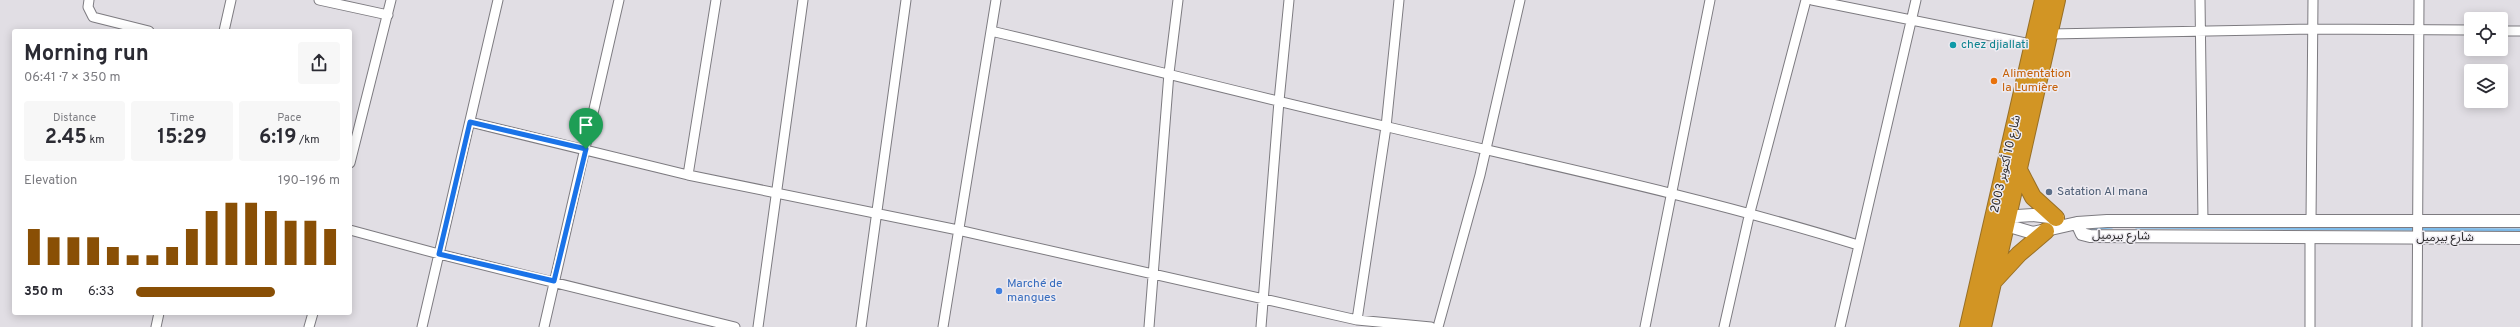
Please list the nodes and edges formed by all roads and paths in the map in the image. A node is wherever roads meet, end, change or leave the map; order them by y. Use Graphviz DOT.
graph roads {
  1 [pos="89,0"];
  2 [pos="231,0"];
  3 [pos="319,0"];
  4 [pos="391,0"];
  5 [pos="498,0"];
  6 [pos="619,0"];
  7 [pos="716,0"];
  8 [pos="803,0"];
  9 [pos="906,0"];
  10 [pos="996,0"];
  11 [pos="1178,0"];
  12 [pos="1289,0"];
  13 [pos="1399,0"];
  14 [pos="1520,0"];
  15 [pos="1710,0"];
  16 [pos="1806,0"];
  17 [pos="1812,0"];
  18 [pos="1916,0"];
  19 [pos="2043,0"];
  20 [pos="2057,0"];
  21 [pos="2200,0"];
  22 [pos="2313,0"];
  23 [pos="2419,0"];
  24 [pos="1840,3"];
  25 [pos="388,15"];
  26 [pos="1913,19"];
  27 [pos="142,29"];
  28 [pos="224,29"];
  29 [pos="2313,29"];
  30 [pos="2419,30"];
  31 [pos="2464,30"];
  32 [pos="991,31"];
  33 [pos="2200,31"];
  34 [pos="2508,31"];
  35 [pos="2520,31"];
  36 [pos="2043,42"];
  37 [pos="1169,73"];
  38 [pos="1279,101"];
  39 [pos="470,122"];
  40 [pos="1386,127"];
  41 [pos="586,149"];
  42 [pos="1486,150"];
  43 [pos="352,155"];
  44 [pos="2019,170"];
  45 [pos="688,175"];
  46 [pos="778,193"];
  47 [pos="1670,193"];
  48 [pos="1750,212"];
  49 [pos="877,213"];
  50 [pos="2056,218"];
  51 [pos="2000,220"];
  52 [pos="2203,221"];
  53 [pos="2311,221"];
  54 [pos="2417,221"];
  55 [pos="2520,221"];
  56 [pos="2077,223"];
  57 [pos="958,230"];
  58 [pos="352,231"];
  59 [pos="2046,231"];
  60 [pos="2310,238"];
  61 [pos="2417,238"];
  62 [pos="2520,238"];
  63 [pos="1858,245"];
  64 [pos="439,254"];
  65 [pos="1154,272"];
  66 [pos="554,281"];
  67 [pos="1994,281"];
  68 [pos="1264,299"];
  69 [pos="159,315"];
  70 [pos="312,315"];
  71 [pos="1357,320"];
  72 [pos="156,327"];
  73 [pos="309,327"];
  74 [pos="422,327"];
  75 [pos="544,327"];
  76 [pos="735,327"];
  77 [pos="758,327"];
  78 [pos="861,327"];
  79 [pos="943,327"];
  80 [pos="1149,327"];
  81 [pos="1261,327"];
  82 [pos="1431,327"];
  83 [pos="1438,327"];
  84 [pos="1646,327"];
  85 [pos="1724,327"];
  86 [pos="1840,327"];
  87 [pos="1968,327"];
  88 [pos="1983,327"];
  89 [pos="2310,327"];
  90 [pos="2417,327"];
  1 -- 27 [label="street"];
  2 -- 28 [label="street"];
  3 -- 25 [label="street"];
  4 -- 25 [label="street"];
  5 -- 39 [label="street"];
  6 -- 41 [label="street"];
  7 -- 45 [label="street"];
  8 -- 46 [label="street"];
  9 -- 49 [label="street"];
  10 -- 32 [label="street"];
  11 -- 37 [label="street"];
  12 -- 38 [label="street"];
  13 -- 40 [label="street"];
  14 -- 42 [label="street"];
  15 -- 47 [label="street"];
  16 -- 48 [label="street"];
  17 -- 24 [label="street"];
  18 -- 26 [label="street"];
  19 -- 36 [label="highway, شارع 10 أكتوبر 2003"];
  20 -- 36 [label="highway, شارع 10 أكتوبر 2003"];
  21 -- 33 [label="street"];
  22 -- 29 [label="street"];
  23 -- 30 [label="street"];
  24 -- 26 [label="street"];
  25 -- 43 [label="street"];
  26 -- 36 [label="street"];
  26 -- 63 [label="street"];
  29 -- 30 [label="street"];
  29 -- 33 [label="street"];
  29 -- 53 [label="street"];
  30 -- 31 [label="street"];
  30 -- 54 [label="street"];
  32 -- 37 [label="street"];
  32 -- 57 [label="street"];
  33 -- 36 [label="street"];
  33 -- 52 [label="street"];
  34 -- 35 [label="street"];
  36 -- 44 [label="highway, شارع 10 أكتوبر 2003"];
  36 -- 51 [label="highway, شارع 10 أكتوبر 2003"];
  37 -- 38 [label="street"];
  37 -- 65 [label="street"];
  38 -- 40 [label="street"];
  38 -- 68 [label="street"];
  39 -- 41 [label="street"];
  39 -- 64 [label="street"];
  40 -- 42 [label="street"];
  40 -- 71 [label="street"];
  41 -- 45 [label="street"];
  41 -- 66 [label="street"];
  42 -- 47 [label="street"];
  42 -- 83 [label="street"];
  44 -- 50 [label="highway"];
  44 -- 51 [label="highway, شارع 10 أكتوبر 2003"];
  45 -- 46 [label="street"];
  46 -- 49 [label="street"];
  46 -- 77 [label="street"];
  47 -- 48 [label="street"];
  47 -- 84 [label="street"];
  48 -- 63 [label="street"];
  48 -- 85 [label="street"];
  49 -- 57 [label="street"];
  49 -- 78 [label="street"];
  50 -- 51 [label="street"];
  50 -- 56 [label="street"];
  51 -- 59 [label="street"];
  51 -- 67 [label="highway, شارع 10 أكتوبر 2003"];
  51 -- 87 [label="highway, شارع 10 أكتوبر 2003"];
  52 -- 53 [label="street, شارع بيرميل"];
  52 -- 56 [label="street, شارع بيرميل"];
  53 -- 54 [label="street, شارع بيرميل"];
  54 -- 55 [label="street, شارع بيرميل"];
  54 -- 61 [label="street"];
  56 -- 59 [label="street"];
  56 -- 60 [label="street, شارع بيرميل"];
  57 -- 65 [label="street"];
  57 -- 79 [label="street"];
  58 -- 64 [label="street"];
  59 -- 67 [label="highway"];
  60 -- 61 [label="street, شارع بيرميل"];
  60 -- 89 [label="street"];
  61 -- 62 [label="street, شارع بيرميل"];
  61 -- 90 [label="street"];
  63 -- 86 [label="street"];
  64 -- 66 [label="street"];
  64 -- 74 [label="street"];
  65 -- 68 [label="street"];
  65 -- 80 [label="street"];
  66 -- 75 [label="street"];
  66 -- 76 [label="street"];
  67 -- 88 [label="highway, شارع 10 أكتوبر 2003"];
  68 -- 71 [label="street"];
  68 -- 81 [label="street"];
  69 -- 72 [label="street"];
  70 -- 73 [label="street"];
  71 -- 82 [label="street"];
}
